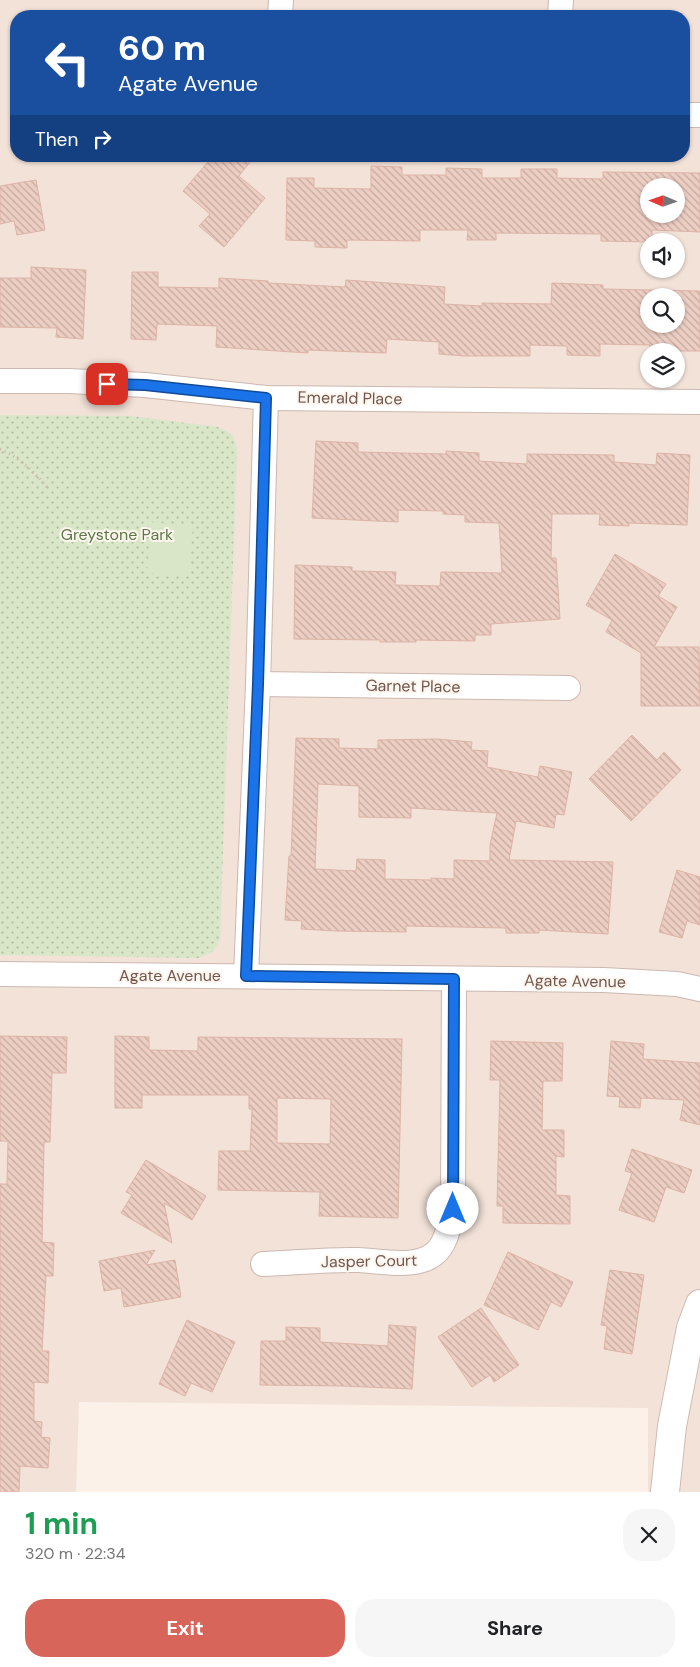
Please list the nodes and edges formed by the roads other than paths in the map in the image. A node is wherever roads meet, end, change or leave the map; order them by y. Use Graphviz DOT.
graph roads {
  1 [pos="0,381"];
  2 [pos="266,398"];
  3 [pos="700,402"];
  4 [pos="258,684"];
  5 [pos="568,688"];
  6 [pos="0,974"];
  7 [pos="246,976"];
  8 [pos="454,979"];
  9 [pos="700,989"];
  10 [pos="263,1264"];
  11 [pos="700,1304"];
  12 [pos="665,1492"];
  1 -- 2 [label="street, Emerald Place"];
  2 -- 3 [label="street, Emerald Place"];
  2 -- 4 [label="street"];
  4 -- 5 [label="street, Garnet Place"];
  4 -- 7 [label="street"];
  6 -- 7 [label="street, Agate Avenue"];
  7 -- 8 [label="street, Agate Avenue"];
  8 -- 9 [label="street, Agate Avenue"];
  8 -- 10 [label="street, Jasper Court"];
  11 -- 12 [label="street"];
}
